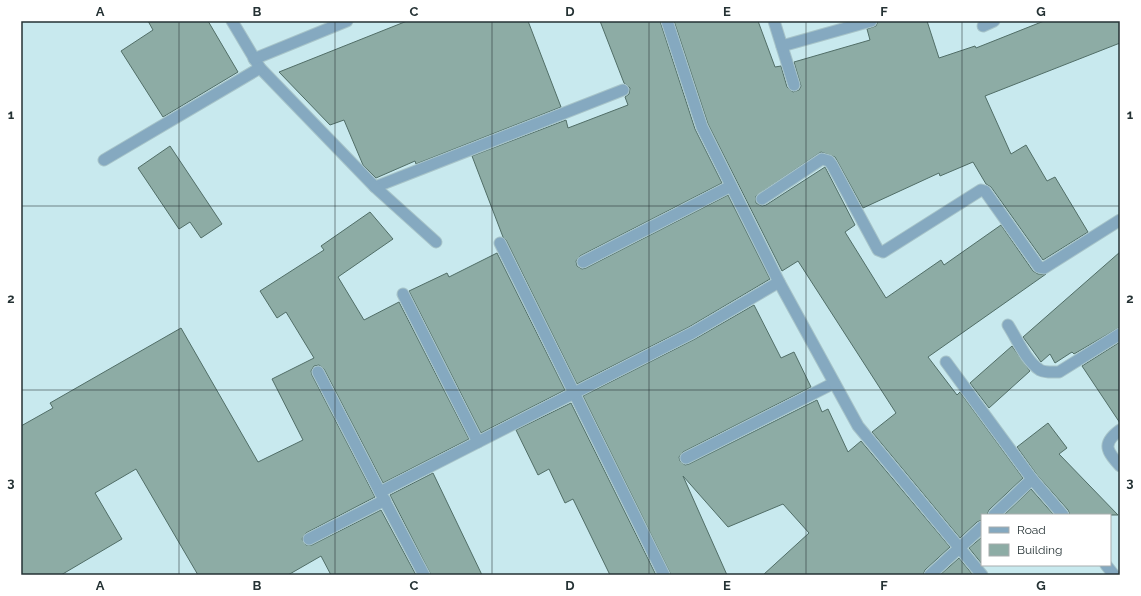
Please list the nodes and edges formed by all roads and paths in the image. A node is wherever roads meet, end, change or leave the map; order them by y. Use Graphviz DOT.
graph roads {
  1 [pos="232,21"];
  2 [pos="347,21"];
  3 [pos="667,21"];
  4 [pos="774,21"];
  5 [pos="871,21"];
  6 [pos="994,21"];
  7 [pos="983,26"];
  8 [pos="782,46"];
  9 [pos="254,58"];
  10 [pos="260,68"];
  11 [pos="794,85"];
  12 [pos="623,90"];
  13 [pos="104,160"];
  14 [pos="731,186"];
  15 [pos="375,187"];
  16 [pos="762,199"];
  17 [pos="1120,220"];
  18 [pos="436,242"];
  19 [pos="500,243"];
  20 [pos="582,262"];
  21 [pos="778,282"];
  22 [pos="403,294"];
  23 [pos="1008,325"];
  24 [pos="1120,334"];
  25 [pos="946,362"];
  26 [pos="318,372"];
  27 [pos="834,383"];
  28 [pos="574,392"];
  29 [pos="1120,430"];
  30 [pos="478,442"];
  31 [pos="686,458"];
  32 [pos="1120,466"];
  33 [pos="1032,479"];
  34 [pos="382,496"];
  35 [pos="995,514"];
  36 [pos="1062,514"];
  37 [pos="981,528"];
  38 [pos="309,538"];
  39 [pos="959,549"];
  40 [pos="1107,566"];
  41 [pos="424,575"];
  42 [pos="664,575"];
  43 [pos="930,575"];
  44 [pos="982,575"];
  45 [pos="1114,575"];
  1 -- 9 [label="street"];
  2 -- 9 [label="street"];
  3 -- 14 [label="street"];
  4 -- 8 [label="street"];
  5 -- 8 [label="street"];
  6 -- 7 [label="street"];
  8 -- 11 [label="street"];
  9 -- 10 [label="street"];
  10 -- 13 [label="street"];
  10 -- 15 [label="street"];
  12 -- 15 [label="street"];
  14 -- 20 [label="street"];
  14 -- 21 [label="street"];
  15 -- 18 [label="street"];
  16 -- 17 [label="street"];
  19 -- 28 [label="street"];
  21 -- 27 [label="street"];
  21 -- 28 [label="street"];
  22 -- 30 [label="street"];
  23 -- 24 [label="street"];
  25 -- 33 [label="street"];
  26 -- 34 [label="street"];
  27 -- 31 [label="street"];
  27 -- 39 [label="street"];
  28 -- 30 [label="street"];
  28 -- 42 [label="street"];
  29 -- 32 [label="street"];
  30 -- 34 [label="street"];
  33 -- 35 [label="street"];
  33 -- 36 [label="street"];
  34 -- 38 [label="street"];
  34 -- 41 [label="street"];
  37 -- 39 [label="street"];
  39 -- 43 [label="street"];
  39 -- 44 [label="street"];
  40 -- 45 [label="street"];
}
